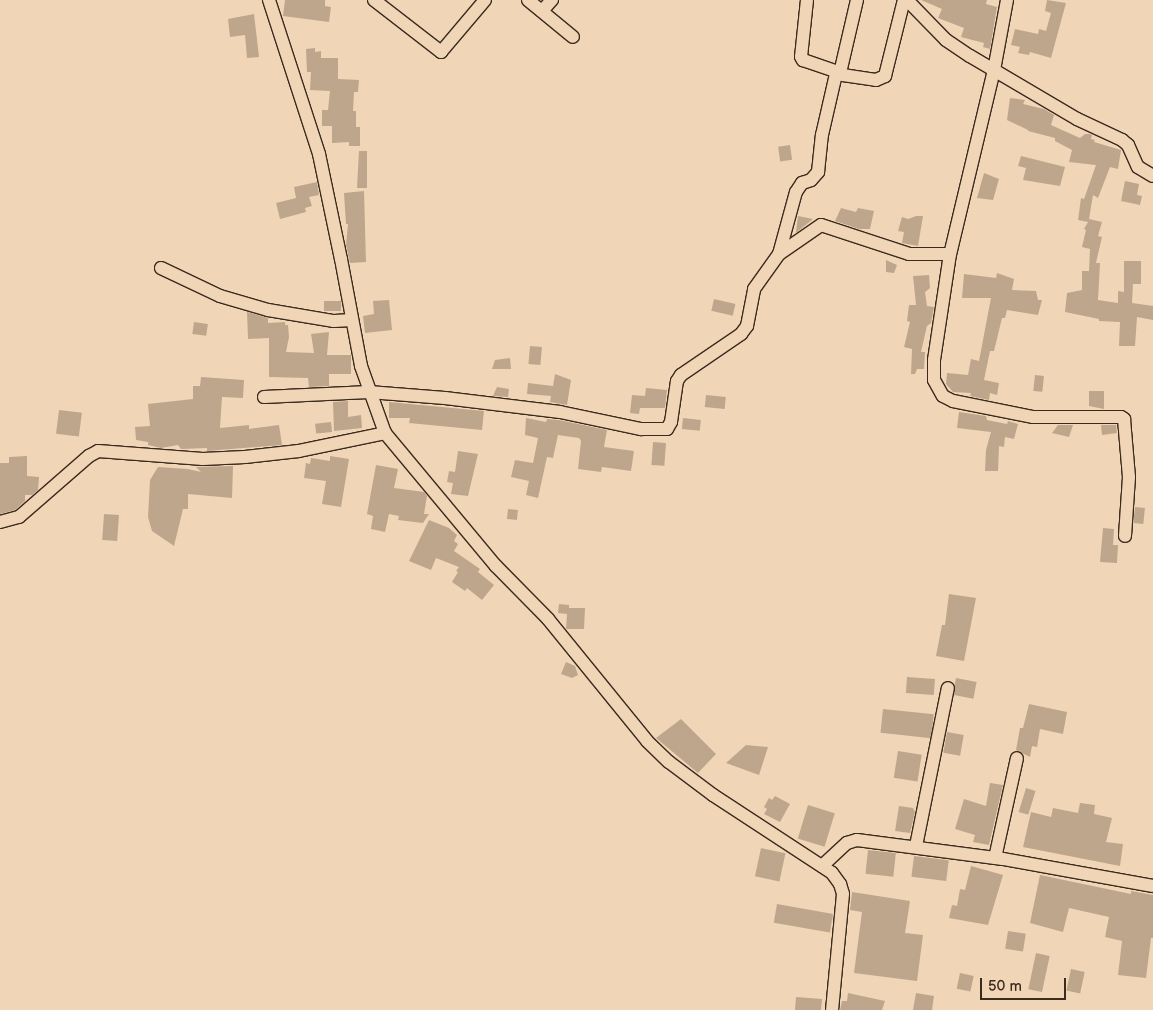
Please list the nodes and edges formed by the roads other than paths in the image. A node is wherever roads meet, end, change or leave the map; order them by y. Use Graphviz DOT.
graph roads {
  1 [pos="269,0"];
  2 [pos="374,0"];
  3 [pos="485,0"];
  4 [pos="528,0"];
  5 [pos="552,0"];
  6 [pos="807,0"];
  7 [pos="857,0"];
  8 [pos="906,0"];
  9 [pos="1007,0"];
  10 [pos="542,11"];
  11 [pos="574,37"];
  12 [pos="994,70"];
  13 [pos="840,73"];
  14 [pos="1153,176"];
  15 [pos="779,254"];
  16 [pos="950,254"];
  17 [pos="161,268"];
  18 [pos="352,320"];
  19 [pos="369,392"];
  20 [pos="264,397"];
  21 [pos="386,433"];
  22 [pos="0,522"];
  23 [pos="1125,536"];
  24 [pos="948,688"];
  25 [pos="1017,758"];
  26 [pos="916,846"];
  27 [pos="995,858"];
  28 [pos="822,866"];
  29 [pos="1153,886"];
  30 [pos="832,1010"];
  1 -- 18 [label="street"];
  2 -- 3 [label="street"];
  4 -- 10 [label="street"];
  5 -- 10 [label="street"];
  6 -- 13 [label="street"];
  7 -- 13 [label="street"];
  8 -- 12 [label="street"];
  8 -- 13 [label="street"];
  9 -- 12 [label="street"];
  10 -- 11 [label="street"];
  12 -- 14 [label="street"];
  12 -- 16 [label="street"];
  13 -- 15 [label="street"];
  15 -- 16 [label="street"];
  15 -- 19 [label="street"];
  16 -- 23 [label="street"];
  17 -- 18 [label="street"];
  18 -- 19 [label="street"];
  19 -- 20 [label="street"];
  19 -- 21 [label="street"];
  21 -- 22 [label="street"];
  21 -- 28 [label="street"];
  24 -- 26 [label="street"];
  25 -- 27 [label="street"];
  26 -- 27 [label="street"];
  26 -- 28 [label="street"];
  27 -- 29 [label="street"];
  28 -- 30 [label="street"];
}
